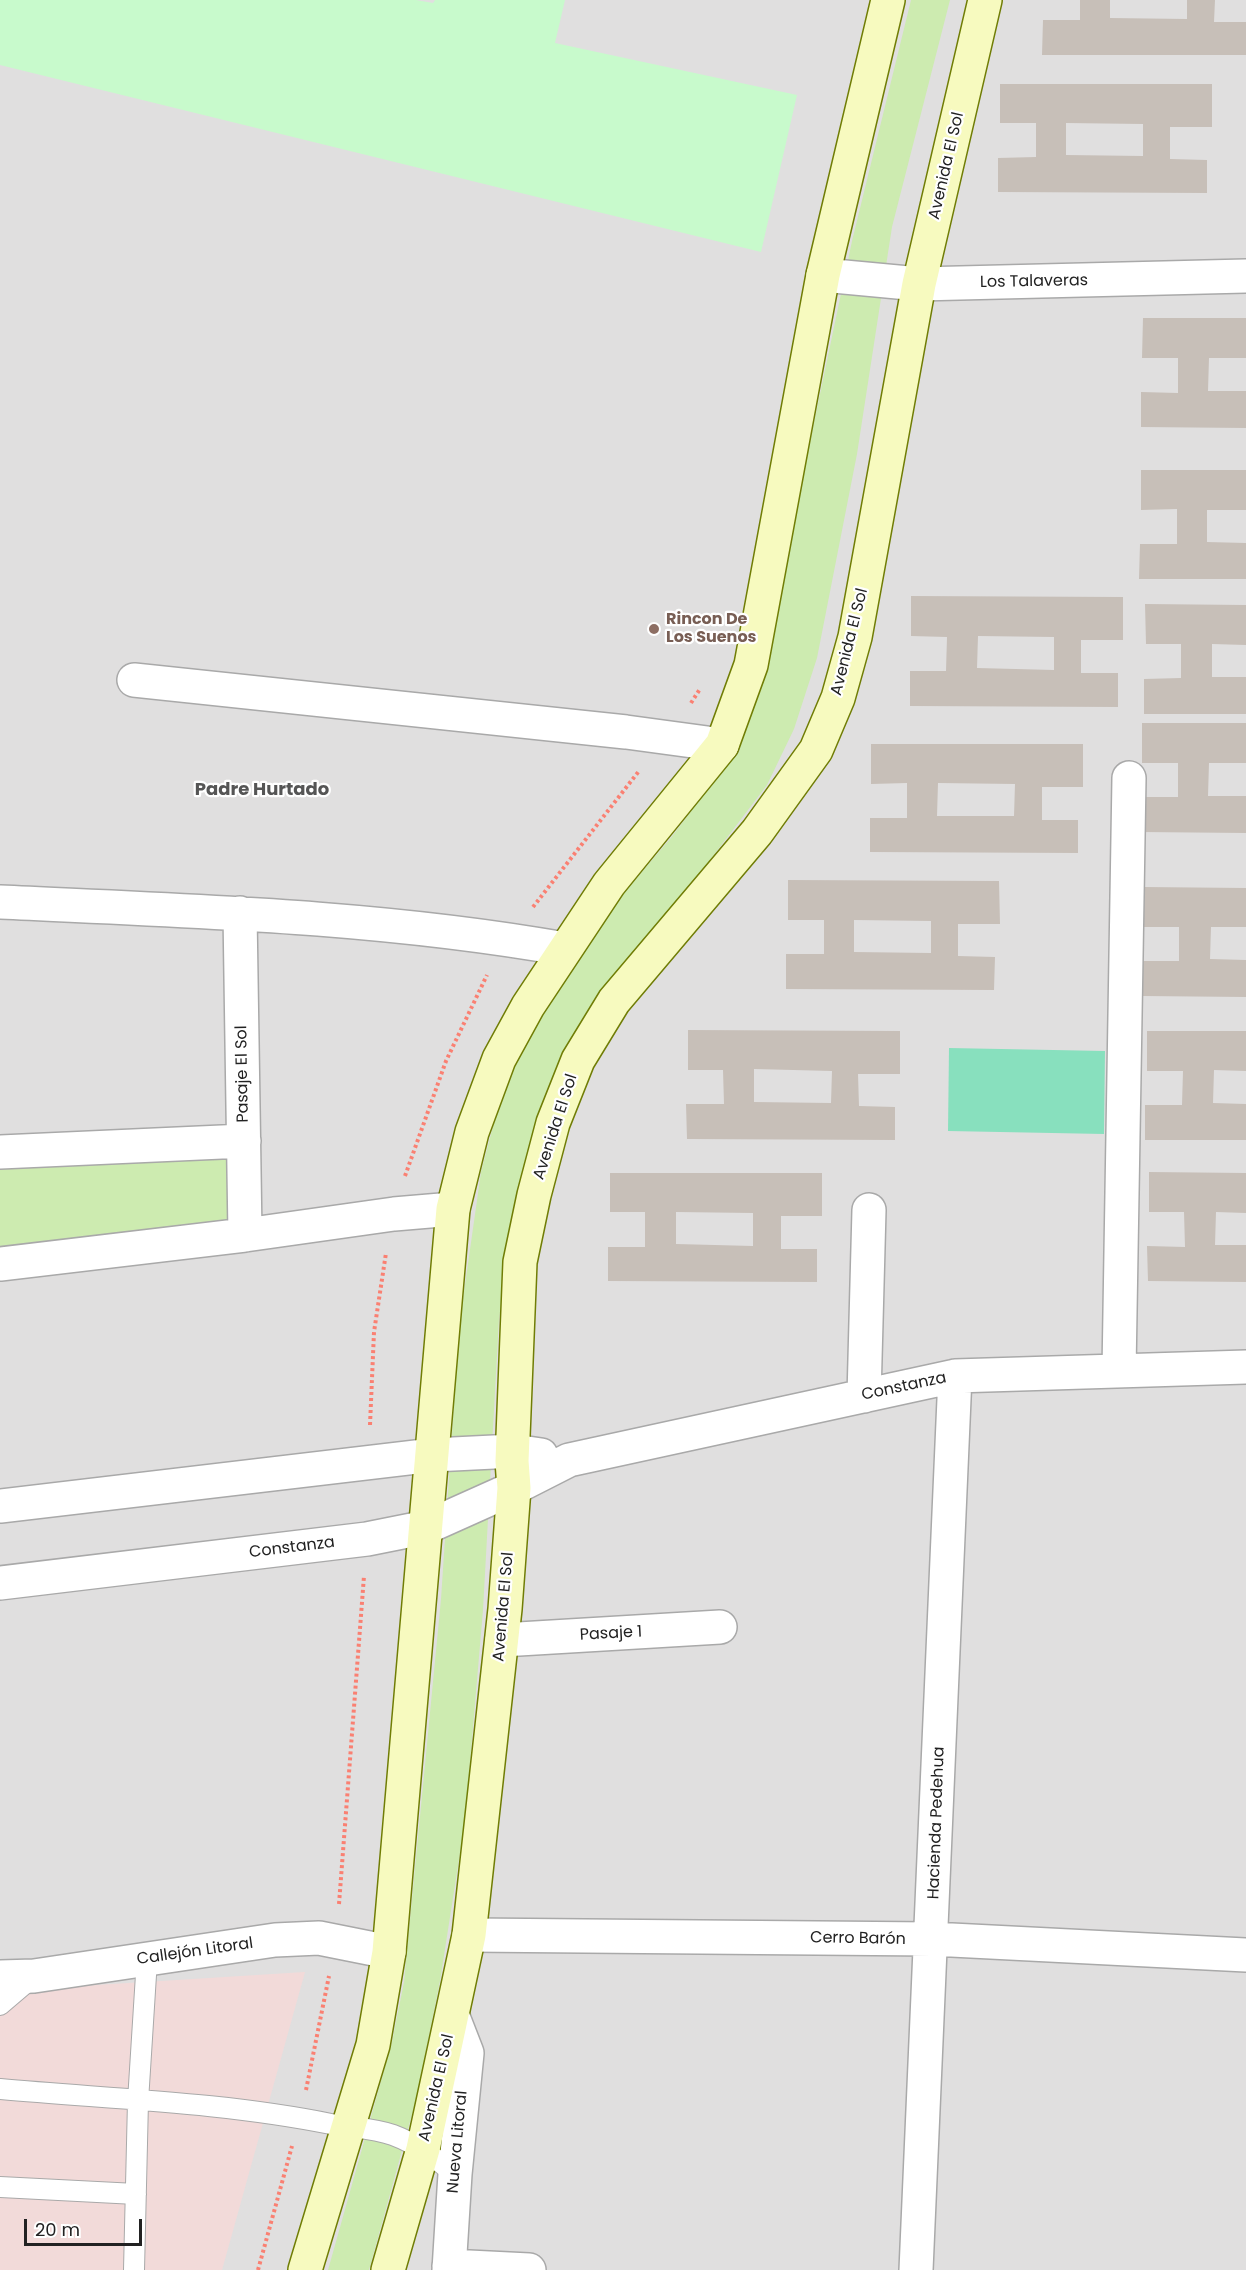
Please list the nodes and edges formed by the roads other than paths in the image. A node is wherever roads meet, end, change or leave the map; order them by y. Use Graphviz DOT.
graph roads {
  1 [pos="888,0"];
  2 [pos="986,0"];
  3 [pos="823,275"];
  4 [pos="1246,276"];
  5 [pos="919,284"];
  6 [pos="135,680"];
  7 [pos="722,745"];
  8 [pos="1129,778"];
  9 [pos="0,902"];
  10 [pos="240,913"];
  11 [pos="564,949"];
  12 [pos="244,1141"];
  13 [pos="0,1152"];
  14 [pos="453,1209"];
  15 [pos="869,1210"];
  16 [pos="245,1235"];
  17 [pos="0,1264"];
  18 [pos="1246,1367"];
  19 [pos="1119,1371"];
  20 [pos="956,1376"];
  21 [pos="864,1396"];
  22 [pos="514,1451"];
  23 [pos="432,1455"];
  24 [pos="569,1460"];
  25 [pos="514,1488"];
  26 [pos="0,1506"];
  27 [pos="427,1527"];
  28 [pos="0,1583"];
  29 [pos="720,1628"];
  30 [pos="501,1640"];
  31 [pos="469,1935"];
  32 [pos="932,1939"];
  33 [pos="389,1952"];
  34 [pos="1246,1955"];
  35 [pos="147,1959"];
  36 [pos="34,1976"];
  37 [pos="0,1977"];
  38 [pos="0,2005"];
  39 [pos="453,2017"];
  40 [pos="0,2089"];
  41 [pos="138,2101"];
  42 [pos="348,2127"];
  43 [pos="423,2149"];
  44 [pos="454,2174"];
  45 [pos="0,2187"];
  46 [pos="136,2194"];
  47 [pos="449,2268"];
  48 [pos="134,2270"];
  49 [pos="305,2270"];
  50 [pos="388,2270"];
  51 [pos="529,2270"];
  52 [pos="916,2270"];
  1 -- 3 [label="main road"];
  2 -- 5 [label="main road, Avenida El Sol"];
  3 -- 5 [label="street, Los Talaveras"];
  3 -- 7 [label="main road"];
  4 -- 5 [label="street, Los Talaveras"];
  5 -- 22 [label="main road, Avenida El Sol"];
  6 -- 7 [label="street"];
  7 -- 11 [label="main road"];
  8 -- 19 [label="street"];
  9 -- 10 [label="street"];
  10 -- 11 [label="street"];
  10 -- 12 [label="street, Pasaje El Sol"];
  11 -- 14 [label="main road"];
  12 -- 13 [label="street"];
  12 -- 16 [label="street, Pasaje El Sol"];
  14 -- 16 [label="street"];
  14 -- 23 [label="main road"];
  15 -- 21 [label="street"];
  16 -- 17 [label="street"];
  18 -- 19 [label="street, Constanza"];
  19 -- 20 [label="street, Constanza"];
  20 -- 21 [label="street, Constanza"];
  20 -- 32 [label="street, Hacienda Pedehua"];
  21 -- 24 [label="street, Constanza"];
  22 -- 23 [label="street, Constanza"];
  22 -- 24 [label="street, Constanza"];
  22 -- 25 [label="main road, Avenida El Sol"];
  23 -- 26 [label="street, Constanza"];
  23 -- 27 [label="main road"];
  24 -- 25 [label="street, Constanza"];
  25 -- 27 [label="street, Constanza"];
  25 -- 30 [label="main road, Avenida El Sol"];
  27 -- 28 [label="street, Constanza"];
  27 -- 33 [label="main road"];
  29 -- 30 [label="street, Pasaje 1"];
  30 -- 31 [label="main road, Avenida El Sol"];
  31 -- 32 [label="street, Cerro Barón"];
  31 -- 39 [label="main road, Avenida El Sol"];
  32 -- 34 [label="street, Cerro Barón"];
  32 -- 52 [label="street, Hacienda Pedehua"];
  33 -- 35 [label="street, Callejón Litoral"];
  33 -- 42 [label="main road"];
  35 -- 36 [label="street, Callejón Litoral"];
  35 -- 41 [label="lane"];
  36 -- 37 [label="street, Callejón Litoral"];
  36 -- 38 [label="lane"];
  39 -- 43 [label="main road, Avenida El Sol"];
  39 -- 44 [label="street, Nueva Litoral"];
  40 -- 41 [label="lane"];
  41 -- 42 [label="lane"];
  41 -- 46 [label="lane"];
  42 -- 43 [label="lane"];
  42 -- 49 [label="main road"];
  43 -- 44 [label="lane"];
  43 -- 50 [label="main road, Avenida El Sol"];
  44 -- 47 [label="street, Nueva Litoral"];
  45 -- 46 [label="lane"];
  46 -- 48 [label="lane"];
  47 -- 51 [label="street"];
}
